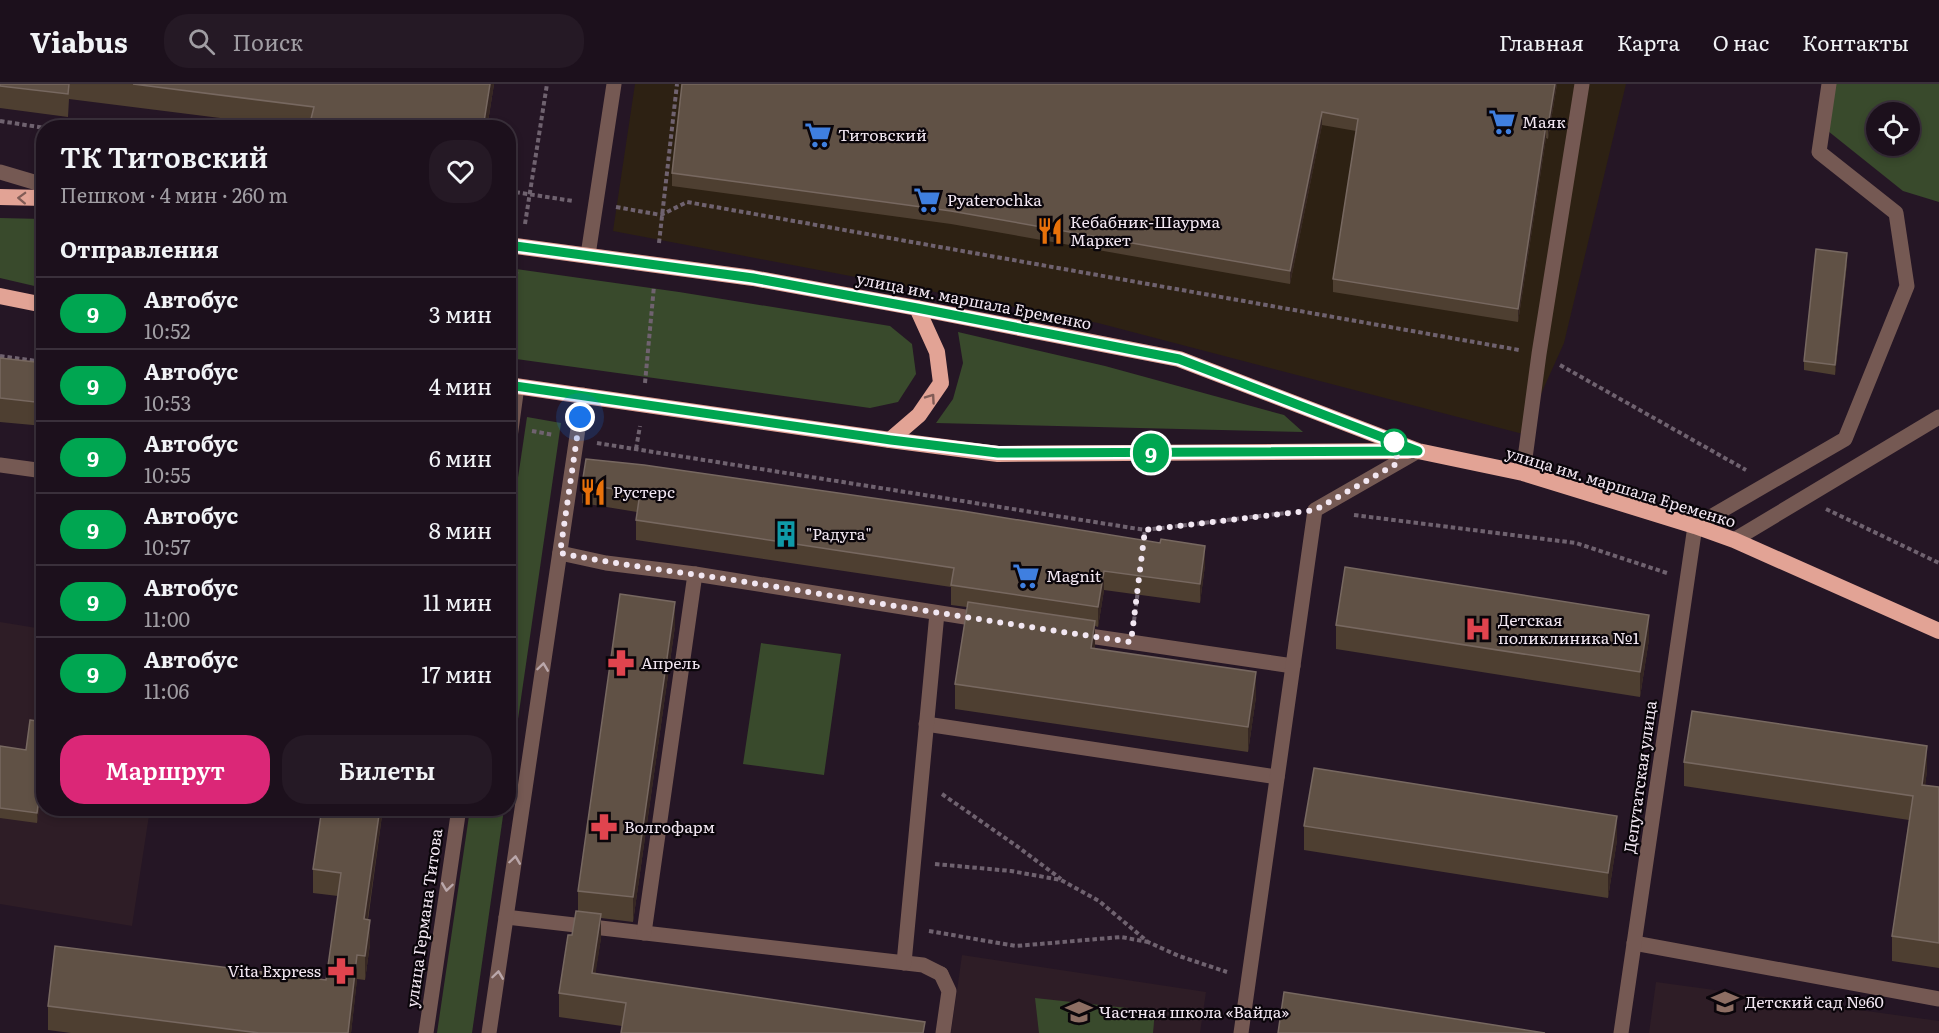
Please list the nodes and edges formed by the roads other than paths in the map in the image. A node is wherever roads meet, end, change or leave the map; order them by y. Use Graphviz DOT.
graph roads {
  1 [pos="614,84"];
  2 [pos="1582,84"];
  3 [pos="1829,84"];
  4 [pos="0,172"];
  5 [pos="36,183"];
  6 [pos="0,197"];
  7 [pos="36,198"];
  8 [pos="516,246"];
  9 [pos="588,255"];
  10 [pos="5,299"];
  11 [pos="36,304"];
  12 [pos="917,308"];
  13 [pos="516,385"];
  14 [pos="583,395"];
  15 [pos="1939,417"];
  16 [pos="891,440"];
  17 [pos="1418,451"];
  18 [pos="0,465"];
  19 [pos="36,470"];
  20 [pos="1523,473"];
  21 [pos="1695,526"];
  22 [pos="1734,540"];
  23 [pos="560,553"];
  24 [pos="695,574"];
  25 [pos="937,613"];
  26 [pos="994,622"];
  27 [pos="1939,631"];
  28 [pos="1063,632"];
  29 [pos="1293,666"];
  30 [pos="926,724"];
  31 [pos="1277,777"];
  32 [pos="458,816"];
  33 [pos="506,917"];
  34 [pos="644,933"];
  35 [pos="1634,943"];
  36 [pos="904,963"];
  37 [pos="1939,999"];
  38 [pos="426,1033"];
  39 [pos="489,1033"];
  40 [pos="943,1033"];
  41 [pos="1241,1033"];
  42 [pos="1621,1033"];
  1 -- 9 [label="street"];
  2 -- 20 [label="street"];
  3 -- 21 [label="street"];
  4 -- 5 [label="street"];
  7 -- 6 [label="highway, one-way"];
  8 -- 9 [label="highway, улица им. маршала Еременко"];
  9 -- 12 [label="highway, улица им. маршала Еременко"];
  10 -- 11 [label="highway"];
  16 -- 12 [label="highway, one-way"];
  12 -- 17 [label="highway, улица им. маршала Еременко"];
  13 -- 14 [label="highway, улица им. маршала Еременко"];
  14 -- 16 [label="highway, улица им. маршала Еременко"];
  14 -- 23 [label="street"];
  15 -- 22 [label="street"];
  16 -- 17 [label="highway, улица им. маршала Еременко"];
  17 -- 20 [label="highway, улица им. маршала Еременко"];
  17 -- 29 [label="street"];
  18 -- 19 [label="street"];
  20 -- 21 [label="highway, улица им. маршала Еременко"];
  21 -- 22 [label="highway, улица им. маршала Еременко"];
  21 -- 35 [label="street, Депутатская улица"];
  22 -- 27 [label="highway, улица им. маршала Еременко"];
  23 -- 24 [label="street"];
  33 -- 23 [label="street, one-way"];
  24 -- 25 [label="street"];
  24 -- 34 [label="street"];
  25 -- 26 [label="street"];
  25 -- 30 [label="street"];
  28 -- 29 [label="street"];
  29 -- 31 [label="street"];
  30 -- 31 [label="street"];
  30 -- 36 [label="street"];
  31 -- 41 [label="street"];
  32 -- 38 [label="street, улица Германа Титова, one-way"];
  33 -- 34 [label="street"];
  39 -- 33 [label="street, one-way"];
  34 -- 36 [label="street"];
  35 -- 37 [label="street"];
  35 -- 42 [label="street, Депутатская улица"];
  36 -- 40 [label="street"];
}
